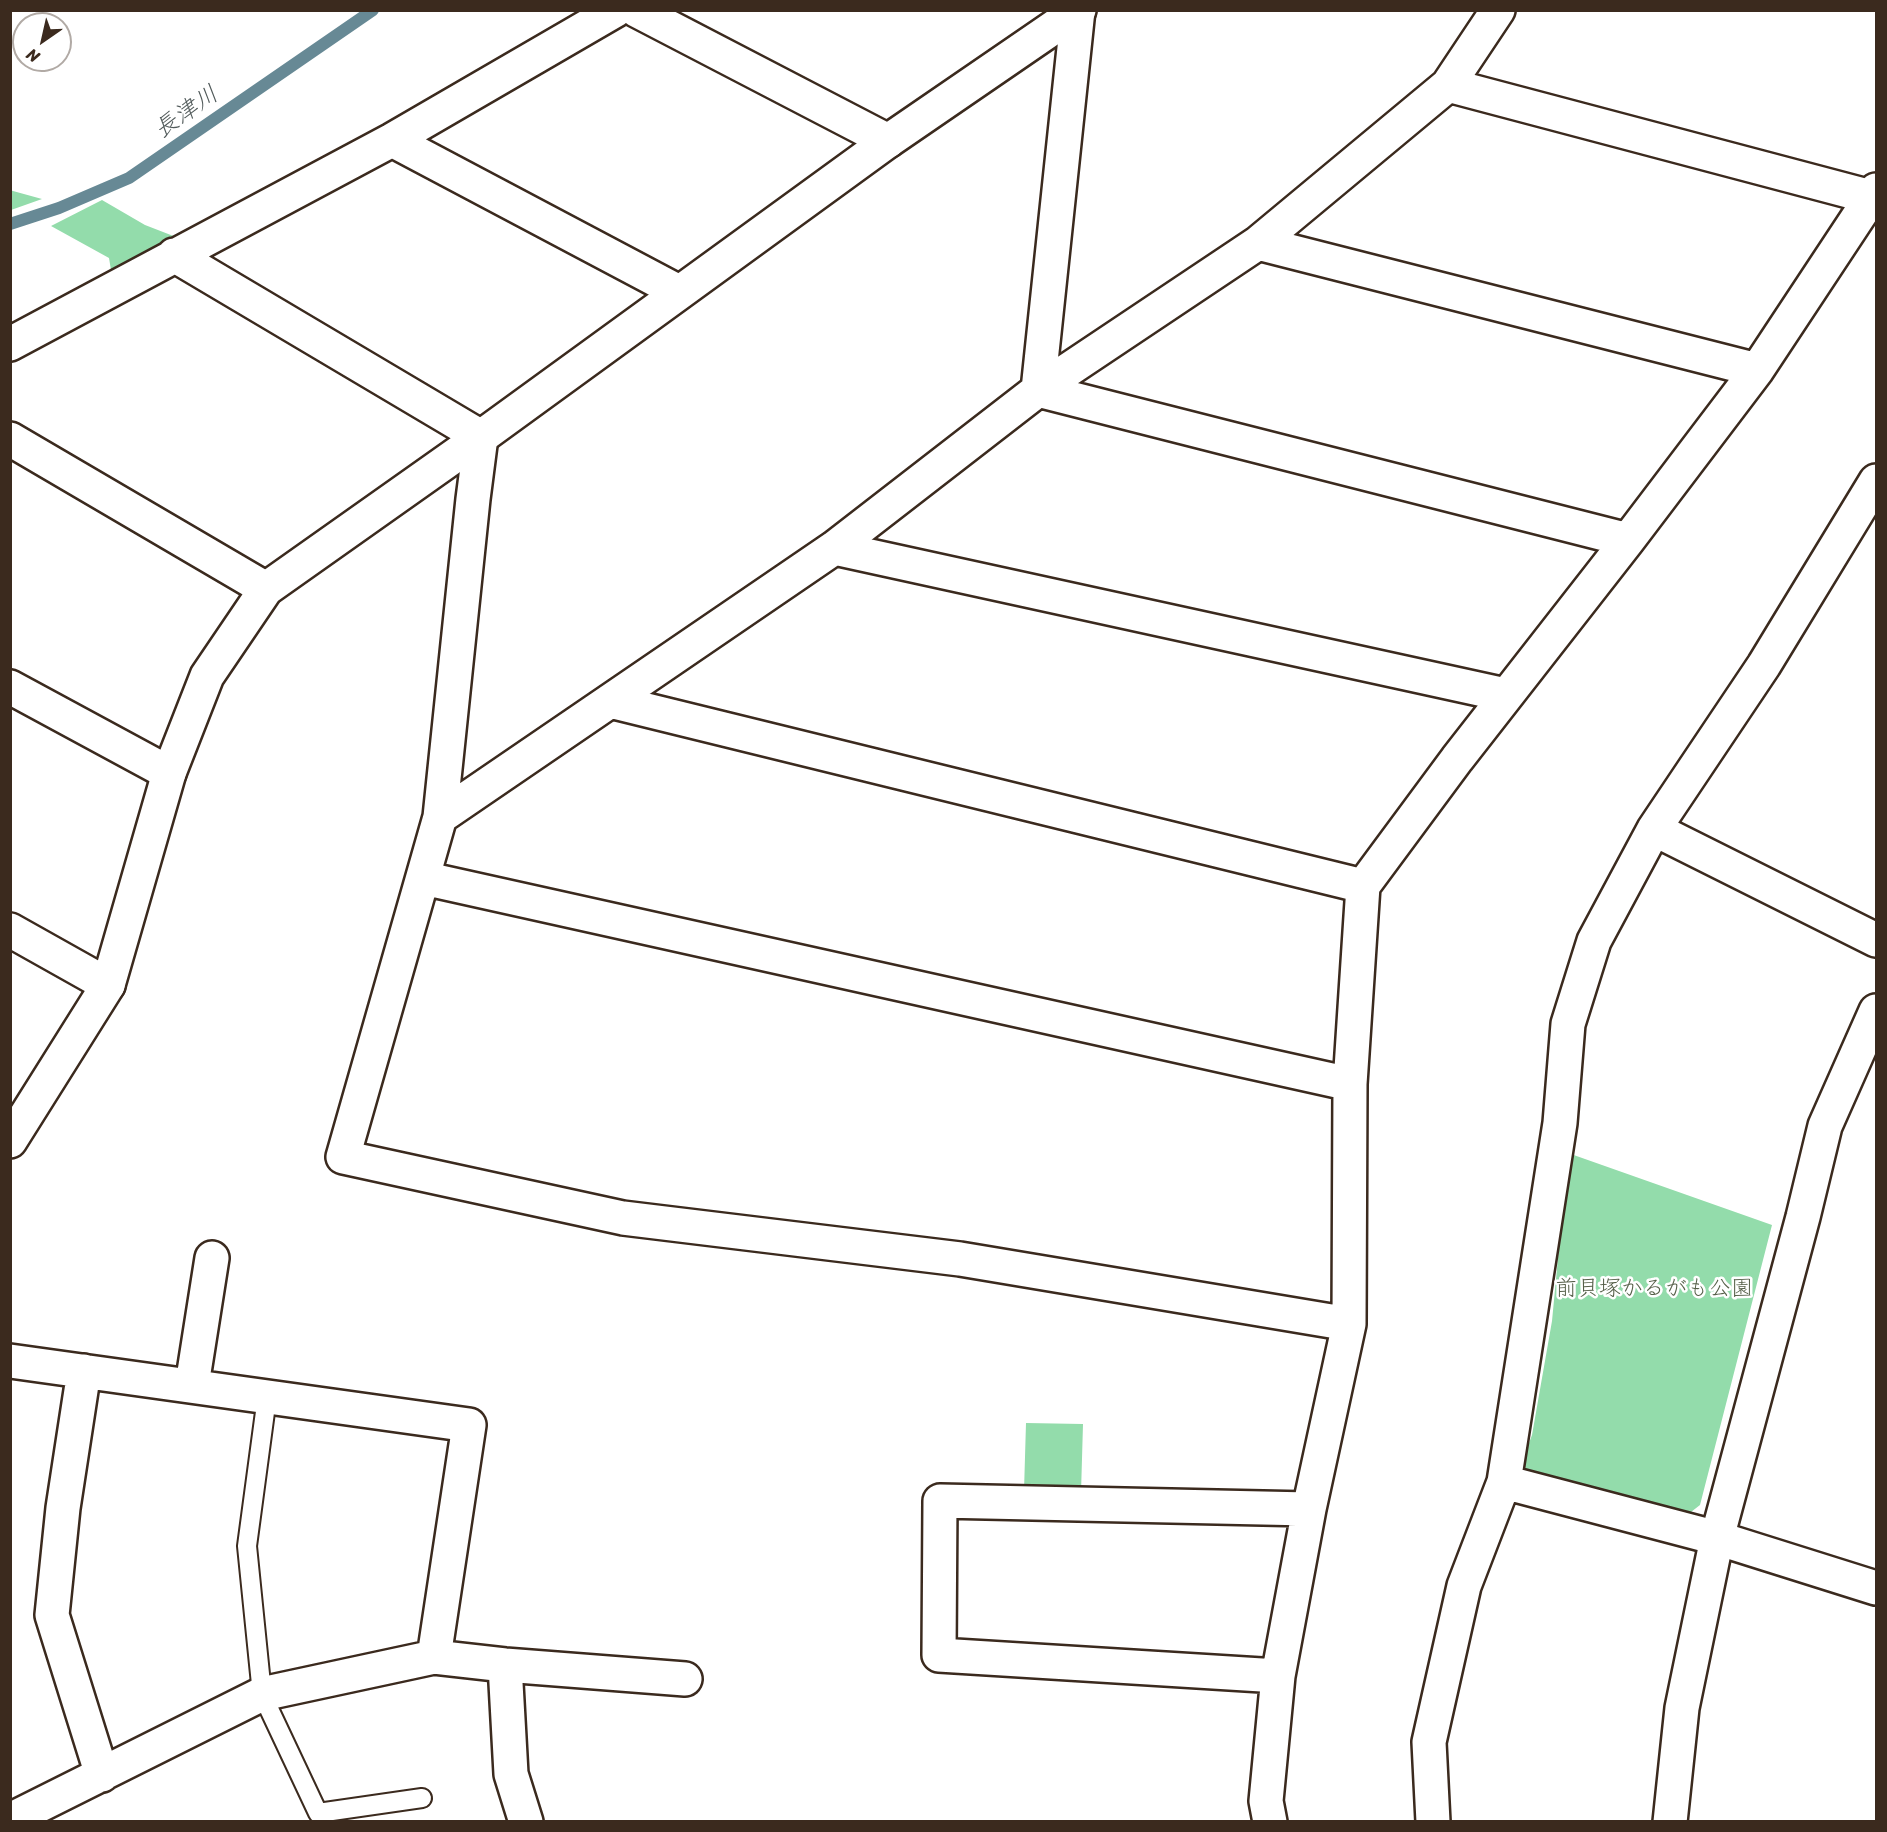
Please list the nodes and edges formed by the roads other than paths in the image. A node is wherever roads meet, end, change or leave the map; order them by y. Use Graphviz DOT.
graph roads {
  1 [pos="616,10"];
  2 [pos="636,10"];
  3 [pos="1498,10"];
  4 [pos="1078,11"];
  5 [pos="1448,85"];
  6 [pos="392,140"];
  7 [pos="888,141"];
  8 [pos="1874,193"];
  9 [pos="1258,243"];
  10 [pos="174,255"];
  11 [pos="680,292"];
  12 [pos="10,344"];
  13 [pos="1757,370"];
  14 [pos="1038,390"];
  15 [pos="481,437"];
  16 [pos="10,439"];
  17 [pos="1876,481"];
  18 [pos="1628,540"];
  19 [pos="834,548"];
  20 [pos="266,589"];
  21 [pos="10,687"];
  22 [pos="1506,695"];
  23 [pos="610,701"];
  24 [pos="169,773"];
  25 [pos="440,817"];
  26 [pos="1654,829"];
  27 [pos="423,878"];
  28 [pos="1363,886"];
  29 [pos="10,930"];
  30 [pos="1876,940"];
  31 [pos="108,985"];
  32 [pos="1876,1011"];
  33 [pos="1350,1084"];
  34 [pos="10,1141"];
  35 [pos="212,1258"];
  36 [pos="1349,1324"];
  37 [pos="10,1361"];
  38 [pos="84,1371"];
  39 [pos="192,1385"];
  40 [pos="267,1397"];
  41 [pos="1504,1482"];
  42 [pos="1309,1509"];
  43 [pos="1717,1538"];
  44 [pos="1876,1588"];
  45 [pos="434,1657"];
  46 [pos="505,1665"];
  47 [pos="1278,1676"];
  48 [pos="685,1679"];
  49 [pos="262,1694"];
  50 [pos="102,1775"];
  51 [pos="422,1798"];
  52 [pos="10,1821"];
  53 [pos="526,1821"];
  54 [pos="1270,1821"];
  55 [pos="1433,1821"];
  56 [pos="1670,1821"];
  1 -- 6 [label="street"];
  2 -- 7 [label="street"];
  3 -- 5 [label="street"];
  4 -- 7 [label="street"];
  4 -- 14 [label="street"];
  5 -- 8 [label="street"];
  5 -- 9 [label="street"];
  6 -- 10 [label="street"];
  6 -- 11 [label="street"];
  7 -- 11 [label="street"];
  8 -- 13 [label="street"];
  9 -- 13 [label="street"];
  9 -- 14 [label="street"];
  10 -- 12 [label="street"];
  10 -- 15 [label="street"];
  11 -- 15 [label="street"];
  13 -- 18 [label="street"];
  14 -- 18 [label="street"];
  14 -- 19 [label="street"];
  15 -- 20 [label="street"];
  15 -- 25 [label="street"];
  16 -- 20 [label="street"];
  17 -- 26 [label="street"];
  18 -- 22 [label="street"];
  19 -- 22 [label="street"];
  19 -- 23 [label="street"];
  20 -- 24 [label="street"];
  21 -- 24 [label="street"];
  22 -- 28 [label="street"];
  23 -- 25 [label="street"];
  23 -- 28 [label="street"];
  24 -- 31 [label="street"];
  25 -- 27 [label="street"];
  26 -- 30 [label="street"];
  26 -- 41 [label="street"];
  27 -- 33 [label="street"];
  27 -- 36 [label="street"];
  28 -- 33 [label="street"];
  29 -- 31 [label="street"];
  31 -- 34 [label="street"];
  32 -- 43 [label="street"];
  33 -- 36 [label="street"];
  35 -- 39 [label="street"];
  36 -- 42 [label="street"];
  37 -- 38 [label="street"];
  38 -- 39 [label="street"];
  38 -- 50 [label="street"];
  39 -- 40 [label="street"];
  40 -- 45 [label="street"];
  40 -- 49 [label="lane"];
  41 -- 43 [label="street"];
  41 -- 55 [label="street"];
  42 -- 47 [label="street"];
  42 -- 47 [label="street"];
  43 -- 44 [label="street"];
  43 -- 56 [label="street"];
  45 -- 46 [label="street"];
  45 -- 49 [label="street"];
  46 -- 48 [label="street"];
  46 -- 53 [label="street"];
  47 -- 54 [label="street"];
  49 -- 50 [label="street"];
  49 -- 51 [label="lane"];
  50 -- 52 [label="street"];
}
